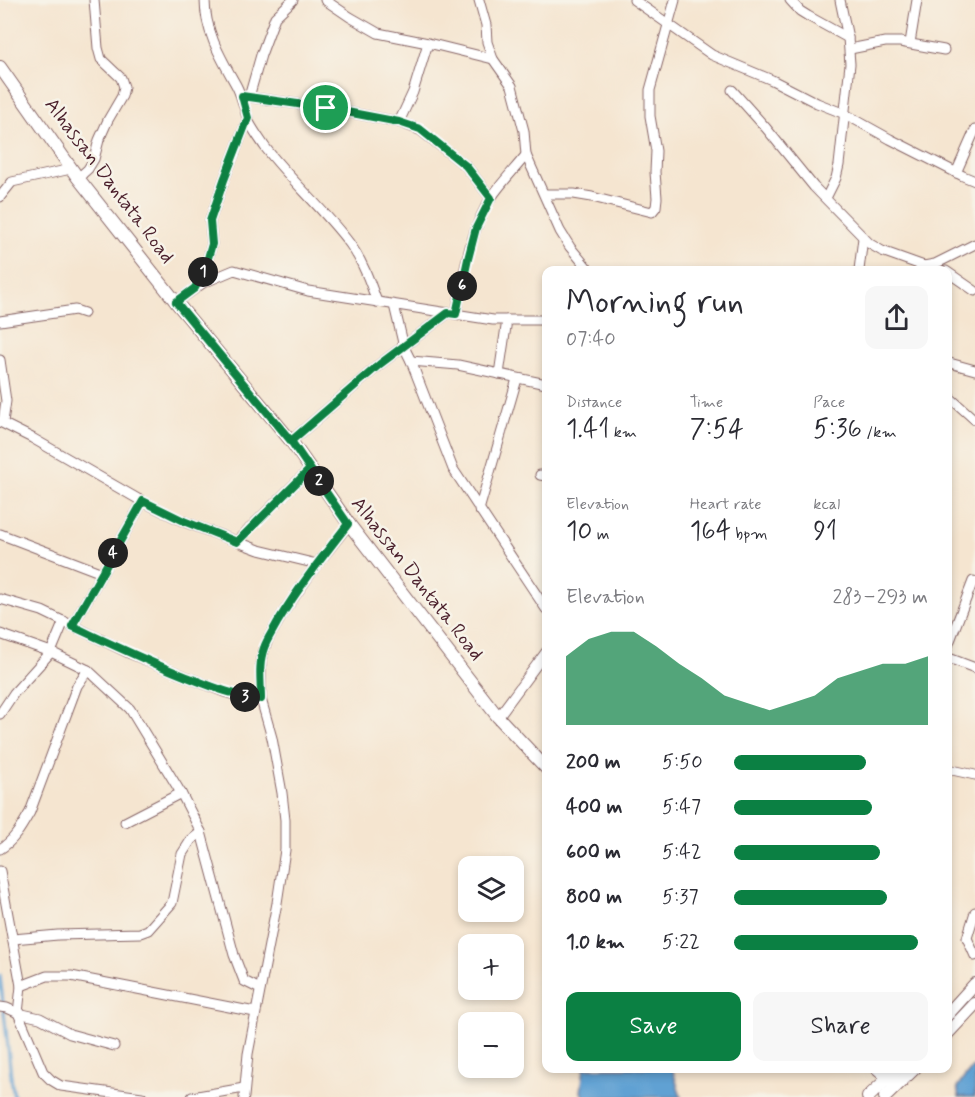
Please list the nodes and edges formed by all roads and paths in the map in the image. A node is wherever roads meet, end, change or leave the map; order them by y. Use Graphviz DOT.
graph roads {
  1 [pos="94,0"];
  2 [pos="205,0"];
  3 [pos="293,0"];
  4 [pos="325,0"];
  5 [pos="479,0"];
  6 [pos="634,0"];
  7 [pos="675,0"];
  8 [pos="790,0"];
  9 [pos="840,0"];
  10 [pos="917,0"];
  11 [pos="669,26"];
  12 [pos="848,38"];
  13 [pos="428,43"];
  14 [pos="910,43"];
  15 [pos="850,49"];
  16 [pos="944,50"];
  17 [pos="493,59"];
  18 [pos="0,67"];
  19 [pos="732,90"];
  20 [pos="245,96"];
  21 [pos="845,114"];
  22 [pos="248,118"];
  23 [pos="399,122"];
  24 [pos="975,130"];
  25 [pos="526,155"];
  26 [pos="75,173"];
  27 [pos="956,173"];
  28 [pos="975,181"];
  29 [pos="545,195"];
  30 [pos="0,197"];
  31 [pos="491,198"];
  32 [pos="826,198"];
  33 [pos="863,238"];
  34 [pos="975,244"];
  35 [pos="935,264"];
  36 [pos="585,266"];
  37 [pos="860,266"];
  38 [pos="917,266"];
  39 [pos="928,266"];
  40 [pos="938,266"];
  41 [pos="952,276"];
  42 [pos="195,288"];
  43 [pos="975,291"];
  44 [pos="176,302"];
  45 [pos="377,302"];
  46 [pos="394,305"];
  47 [pos="84,313"];
  48 [pos="452,313"];
  49 [pos="507,320"];
  50 [pos="542,320"];
  51 [pos="0,321"];
  52 [pos="404,347"];
  53 [pos="0,360"];
  54 [pos="411,361"];
  55 [pos="952,364"];
  56 [pos="975,370"];
  57 [pos="499,375"];
  58 [pos="517,379"];
  59 [pos="542,383"];
  60 [pos="952,399"];
  61 [pos="975,420"];
  62 [pos="2,422"];
  63 [pos="291,441"];
  64 [pos="310,469"];
  65 [pos="143,501"];
  66 [pos="479,510"];
  67 [pos="348,524"];
  68 [pos="0,534"];
  69 [pos="237,542"];
  70 [pos="317,564"];
  71 [pos="102,573"];
  72 [pos="974,579"];
  73 [pos="0,599"];
  74 [pos="542,603"];
  75 [pos="68,623"];
  76 [pos="0,634"];
  77 [pos="952,636"];
  78 [pos="51,652"];
  79 [pos="542,657"];
  80 [pos="952,659"];
  81 [pos="975,668"];
  82 [pos="88,670"];
  83 [pos="261,699"];
  84 [pos="0,714"];
  85 [pos="498,717"];
  86 [pos="542,764"];
  87 [pos="952,770"];
  88 [pos="975,775"];
  89 [pos="181,793"];
  90 [pos="125,822"];
  91 [pos="201,832"];
  92 [pos="0,849"];
  93 [pos="0,871"];
  94 [pos="975,912"];
  95 [pos="971,935"];
  96 [pos="13,939"];
  97 [pos="975,956"];
  98 [pos="975,984"];
  99 [pos="21,986"];
  100 [pos="260,989"];
  101 [pos="975,1004"];
  102 [pos="4,1007"];
  103 [pos="952,1009"];
  104 [pos="255,1012"];
  105 [pos="18,1013"];
  106 [pos="952,1029"];
  107 [pos="114,1046"];
  108 [pos="883,1073"];
  109 [pos="896,1073"];
  110 [pos="907,1073"];
  111 [pos="893,1082"];
  112 [pos="244,1092"];
  113 [pos="142,1097"];
  114 [pos="192,1097"];
  115 [pos="868,1097"];
  116 [pos="885,1097"];
  1 -- 26 [label="street"];
  2 -- 20 [label="street"];
  3 -- 20 [label="street"];
  4 -- 13 [label="street"];
  5 -- 17 [label="street"];
  6 -- 11 [label="street"];
  7 -- 11 [label="street"];
  8 -- 12 [label="street"];
  9 -- 12 [label="street"];
  10 -- 14 [label="street"];
  11 -- 21 [label="street"];
  11 -- 29 [label="street"];
  12 -- 15 [label="street"];
  13 -- 17 [label="street"];
  13 -- 23 [label="street"];
  14 -- 15 [label="street"];
  14 -- 16 [label="street"];
  15 -- 21 [label="street"];
  17 -- 25 [label="street"];
  18 -- 26 [label="street, Alhassan Dantata Road"];
  19 -- 32 [label="street"];
  20 -- 22 [label="street"];
  20 -- 23 [label="street"];
  21 -- 27 [label="street"];
  21 -- 32 [label="street"];
  22 -- 42 [label="street"];
  22 -- 45 [label="street"];
  23 -- 31 [label="street"];
  24 -- 27 [label="street"];
  25 -- 29 [label="street"];
  25 -- 31 [label="street"];
  26 -- 30 [label="street"];
  26 -- 44 [label="street, Alhassan Dantata Road"];
  27 -- 28 [label="street"];
  29 -- 36 [label="street"];
  31 -- 48 [label="street"];
  32 -- 33 [label="street"];
  33 -- 37 [label="street"];
  33 -- 38 [label="street"];
  34 -- 35 [label="street"];
  35 -- 39 [label="street"];
  35 -- 40 [label="street"];
  41 -- 43 [label="street"];
  42 -- 44 [label="street"];
  42 -- 45 [label="street"];
  44 -- 63 [label="street, Alhassan Dantata Road"];
  45 -- 46 [label="street"];
  46 -- 48 [label="street"];
  46 -- 52 [label="street"];
  47 -- 51 [label="street"];
  48 -- 49 [label="street"];
  48 -- 52 [label="street"];
  49 -- 50 [label="street"];
  49 -- 57 [label="street"];
  52 -- 54 [label="street"];
  52 -- 63 [label="street"];
  53 -- 62 [label="street"];
  54 -- 57 [label="street"];
  54 -- 66 [label="street"];
  55 -- 56 [label="street"];
  57 -- 58 [label="street"];
  58 -- 59 [label="street"];
  58 -- 66 [label="street"];
  60 -- 61 [label="street"];
  62 -- 65 [label="street"];
  63 -- 64 [label="street, Alhassan Dantata Road"];
  64 -- 67 [label="street, Alhassan Dantata Road"];
  64 -- 69 [label="street"];
  65 -- 69 [label="street"];
  65 -- 71 [label="street"];
  66 -- 74 [label="street"];
  67 -- 70 [label="street"];
  67 -- 85 [label="street, Alhassan Dantata Road"];
  68 -- 71 [label="street"];
  69 -- 70 [label="street"];
  70 -- 83 [label="street"];
  71 -- 75 [label="street"];
  72 -- 77 [label="street"];
  73 -- 75 [label="street"];
  75 -- 78 [label="street"];
  75 -- 83 [label="street"];
  76 -- 78 [label="street"];
  78 -- 82 [label="street"];
  78 -- 84 [label="street"];
  79 -- 85 [label="street"];
  80 -- 81 [label="street"];
  82 -- 89 [label="street"];
  82 -- 92 [label="street"];
  83 -- 100 [label="street"];
  85 -- 86 [label="street, Alhassan Dantata Road"];
  87 -- 88 [label="street"];
  89 -- 90 [label="street"];
  89 -- 91 [label="street"];
  91 -- 96 [label="street"];
  91 -- 100 [label="street"];
  93 -- 96 [label="street"];
  94 -- 95 [label="street"];
  95 -- 97 [label="street"];
  96 -- 99 [label="street"];
  98 -- 103 [label="street"];
  99 -- 104 [label="street"];
  99 -- 105 [label="street"];
  100 -- 104 [label="street"];
  101 -- 106 [label="street"];
  102 -- 105 [label="street"];
  104 -- 112 [label="street"];
  105 -- 107 [label="street"];
  105 -- 113 [label="street"];
  108 -- 111 [label="street"];
  109 -- 111 [label="street"];
  110 -- 111 [label="street"];
  111 -- 115 [label="street"];
  111 -- 116 [label="street"];
  112 -- 114 [label="street"];
}
